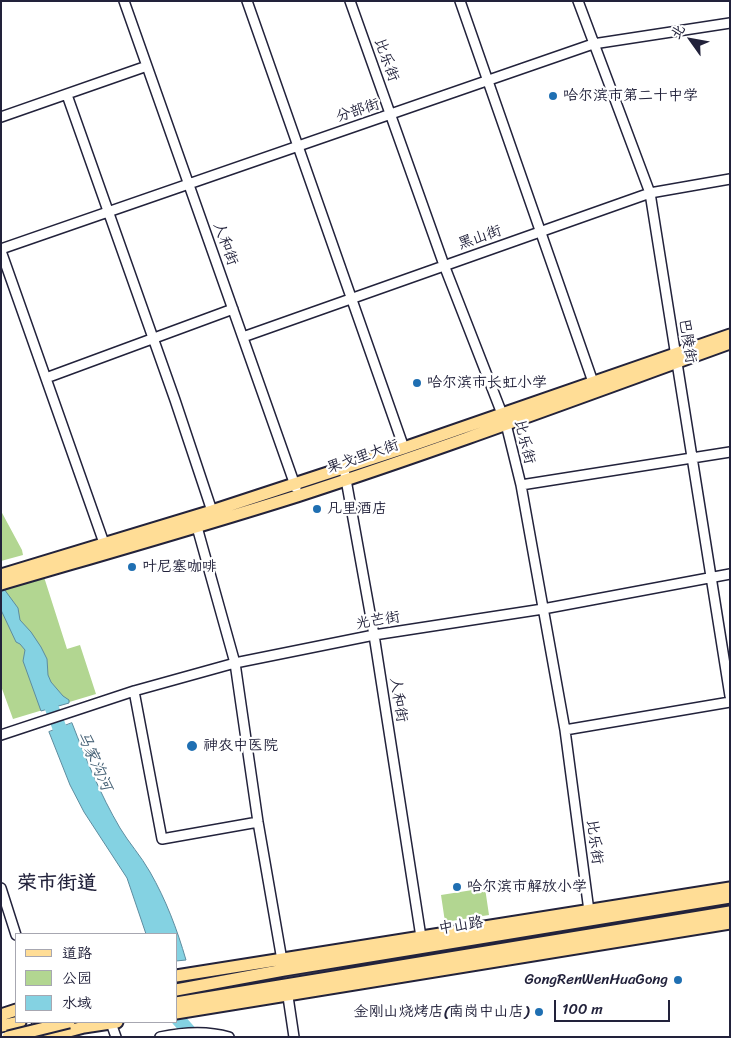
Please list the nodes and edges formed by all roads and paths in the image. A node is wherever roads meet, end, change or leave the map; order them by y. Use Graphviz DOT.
graph roads {
  1 [pos="124,1"];
  2 [pos="247,1"];
  3 [pos="350,1"];
  4 [pos="460,1"];
  5 [pos="578,1"];
  6 [pos="730,23"];
  7 [pos="593,44"];
  8 [pos="147,66"];
  9 [pos="488,81"];
  10 [pos="67,95"];
  11 [pos="392,115"];
  12 [pos="1,117"];
  13 [pos="298,146"];
  14 [pos="730,179"];
  15 [pos="189,185"];
  16 [pos="650,193"];
  17 [pos="108,212"];
  18 [pos="541,232"];
  19 [pos="1,250"];
  20 [pos="445,266"];
  21 [pos="351,298"];
  22 [pos="233,309"];
  23 [pos="730,335"];
  24 [pos="243,337"];
  25 [pos="153,340"];
  26 [pos="730,343"];
  27 [pos="676,358"];
  28 [pos="46,378"];
  29 [pos="594,382"];
  30 [pos="504,419"];
  31 [pos="404,448"];
  32 [pos="730,452"];
  33 [pos="692,458"];
  34 [pos="345,473"];
  35 [pos="295,484"];
  36 [pos="521,485"];
  37 [pos="299,495"];
  38 [pos="212,511"];
  39 [pos="197,527"];
  40 [pos="104,543"];
  41 [pos="39,568"];
  42 [pos="1,574"];
  43 [pos="730,574"];
  44 [pos="711,577"];
  45 [pos="1,584"];
  46 [pos="543,609"];
  47 [pos="374,636"];
  48 [pos="236,663"];
  49 [pos="134,691"];
  50 [pos="730,696"];
  51 [pos="730,702"];
  52 [pos="565,730"];
  53 [pos="1,735"];
  54 [pos="258,822"];
  55 [pos="1,888"];
  56 [pos="730,888"];
  57 [pos="730,898"];
  58 [pos="589,911"];
  59 [pos="730,912"];
  60 [pos="730,923"];
  61 [pos="15,933"];
  62 [pos="421,937"];
  63 [pos="283,965"];
  64 [pos="178,976"];
  65 [pos="287,989"];
  66 [pos="178,990"];
  67 [pos="178,1003"];
  68 [pos="200,1005"];
  69 [pos="15,1010"];
  70 [pos="178,1012"];
  71 [pos="1,1014"];
  72 [pos="15,1023"];
  73 [pos="37,1023"];
  74 [pos="66,1023"];
  75 [pos="108,1023"];
  76 [pos="114,1023"];
  77 [pos="1,1026"];
  78 [pos="8,1037"];
  79 [pos="36,1037"];
  80 [pos="46,1037"];
  81 [pos="116,1037"];
  82 [pos="160,1037"];
  83 [pos="229,1037"];
  84 [pos="294,1037"];
  1 -- 8 [label="street, 人和街"];
  2 -- 13 [label="street"];
  3 -- 11 [label="street, 比乐街"];
  4 -- 9 [label="street"];
  5 -- 7 [label="street, 巴陵街"];
  6 -- 7 [label="street, 分部街"];
  7 -- 9 [label="street, 分部街"];
  7 -- 16 [label="street, 巴陵街"];
  8 -- 10 [label="street"];
  8 -- 15 [label="street, 人和街"];
  9 -- 11 [label="street, 分部街"];
  9 -- 18 [label="street"];
  10 -- 12 [label="street"];
  10 -- 17 [label="street"];
  11 -- 13 [label="street, 分部街"];
  11 -- 20 [label="street, 比乐街"];
  13 -- 15 [label="street, 分部街"];
  13 -- 21 [label="street"];
  14 -- 16 [label="street, 黑山街"];
  15 -- 17 [label="street, 分部街"];
  15 -- 22 [label="street, 人和街"];
  16 -- 18 [label="street, 黑山街"];
  16 -- 27 [label="street, 巴陵街"];
  17 -- 19 [label="street, 分部街"];
  17 -- 25 [label="street"];
  18 -- 20 [label="street, 黑山街"];
  18 -- 29 [label="street"];
  19 -- 28 [label="street"];
  20 -- 21 [label="street, 黑山街"];
  20 -- 30 [label="street, 比乐街"];
  21 -- 24 [label="street, 黑山街"];
  21 -- 31 [label="street"];
  22 -- 24 [label="street, 人和街"];
  22 -- 25 [label="street"];
  23 -- 27 [label="main road, 果戈里大街"];
  24 -- 35 [label="street, 人和街"];
  25 -- 28 [label="street"];
  25 -- 38 [label="street"];
  26 -- 27 [label="main road, 果戈里大街"];
  27 -- 29 [label="main road, 果戈里大街"];
  27 -- 30 [label="main road, 果戈里大街"];
  27 -- 33 [label="street, 巴陵街"];
  28 -- 40 [label="street"];
  29 -- 30 [label="main road, 果戈里大街"];
  30 -- 31 [label="main road, 果戈里大街"];
  30 -- 34 [label="main road, 果戈里大街"];
  30 -- 36 [label="street, 比乐街"];
  31 -- 34 [label="main road, 果戈里大街"];
  32 -- 33 [label="street"];
  33 -- 36 [label="street"];
  33 -- 44 [label="street, 巴陵街"];
  34 -- 35 [label="main road, 果戈里大街"];
  34 -- 37 [label="main road, 果戈里大街"];
  34 -- 47 [label="street, 人和街"];
  35 -- 37 [label="street, 人和街"];
  35 -- 38 [label="main road, 果戈里大街"];
  36 -- 46 [label="street, 比乐街"];
  37 -- 39 [label="main road, 果戈里大街"];
  38 -- 40 [label="main road, 果戈里大街"];
  39 -- 41 [label="main road, 果戈里大街"];
  39 -- 48 [label="street"];
  40 -- 41 [label="main road, 果戈里大街"];
  41 -- 42 [label="main road, 果戈里大街"];
  41 -- 45 [label="main road, 果戈里大街"];
  43 -- 44 [label="street, 光芒街"];
  44 -- 46 [label="street, 光芒街"];
  44 -- 50 [label="street, 巴陵街"];
  46 -- 47 [label="street, 光芒街"];
  46 -- 52 [label="street, 比乐街"];
  47 -- 48 [label="street, 光芒街"];
  47 -- 62 [label="street, 人和街"];
  48 -- 49 [label="street, 光芒街"];
  48 -- 54 [label="street"];
  49 -- 53 [label="street, 光芒街"];
  49 -- 54 [label="street"];
  51 -- 52 [label="street"];
  52 -- 58 [label="street, 比乐街"];
  54 -- 63 [label="street"];
  55 -- 61 [label="street"];
  56 -- 58 [label="main road"];
  57 -- 63 [label="main road, 中山路"];
  58 -- 62 [label="main road"];
  59 -- 65 [label="main road, 中山路"];
  60 -- 65 [label="main road"];
  62 -- 63 [label="main road"];
  63 -- 64 [label="main road"];
  63 -- 66 [label="main road, 中山路"];
  65 -- 68 [label="main road"];
  65 -- 84 [label="street"];
  67 -- 68 [label="main road"];
  68 -- 70 [label="main road"];
  69 -- 71 [label="main road"];
  72 -- 77 [label="main road"];
  73 -- 79 [label="street"];
  74 -- 78 [label="main road, bridge"];
  75 -- 80 [label="main road"];
  76 -- 81 [label="street"];
  82 -- 83 [label="street"];
}
